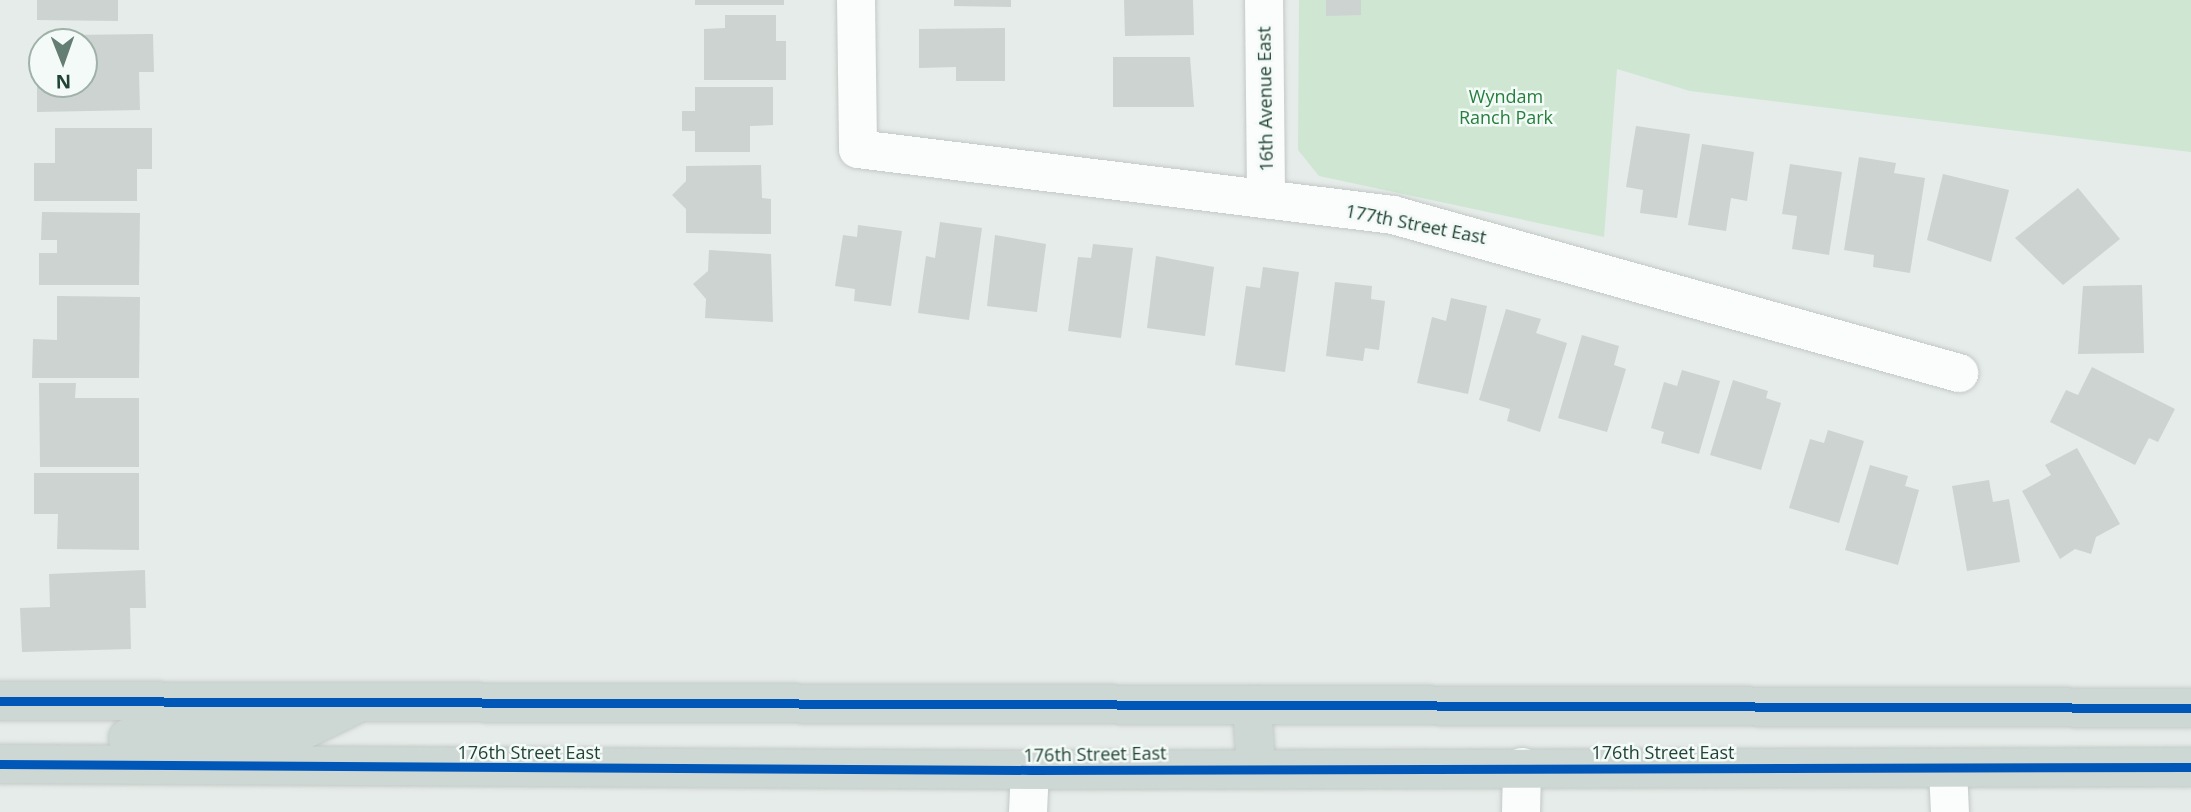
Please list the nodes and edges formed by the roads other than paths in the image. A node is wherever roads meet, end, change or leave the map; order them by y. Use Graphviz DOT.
graph roads {
  1 [pos="856,0"];
  2 [pos="1264,0"];
  3 [pos="1266,198"];
  4 [pos="1959,373"];
  5 [pos="0,701"];
  6 [pos="356,704"];
  7 [pos="1252,705"];
  8 [pos="2191,708"];
  9 [pos="52,763"];
  10 [pos="0,764"];
  11 [pos="1522,766"];
  12 [pos="2191,767"];
  13 [pos="1256,768"];
  14 [pos="1030,770"];
  15 [pos="1948,770"];
  16 [pos="1028,812"];
  17 [pos="1521,812"];
  18 [pos="1950,812"];
  1 -- 3 [label="street, 177th Street East"];
  2 -- 3 [label="street, 16th Avenue East"];
  3 -- 4 [label="street, 177th Street East"];
  5 -- 6 [label="main road"];
  6 -- 7 [label="main road"];
  6 -- 9 [label="main road"];
  7 -- 8 [label="main road"];
  7 -- 13 [label="main road"];
  9 -- 10 [label="main road, 176th Street East"];
  9 -- 14 [label="main road, 176th Street East"];
  11 -- 13 [label="main road, 176th Street East"];
  11 -- 15 [label="main road, 176th Street East"];
  11 -- 17 [label="street"];
  12 -- 15 [label="main road, 176th Street East"];
  13 -- 14 [label="main road, 176th Street East"];
  14 -- 16 [label="street"];
  15 -- 18 [label="street"];
}
